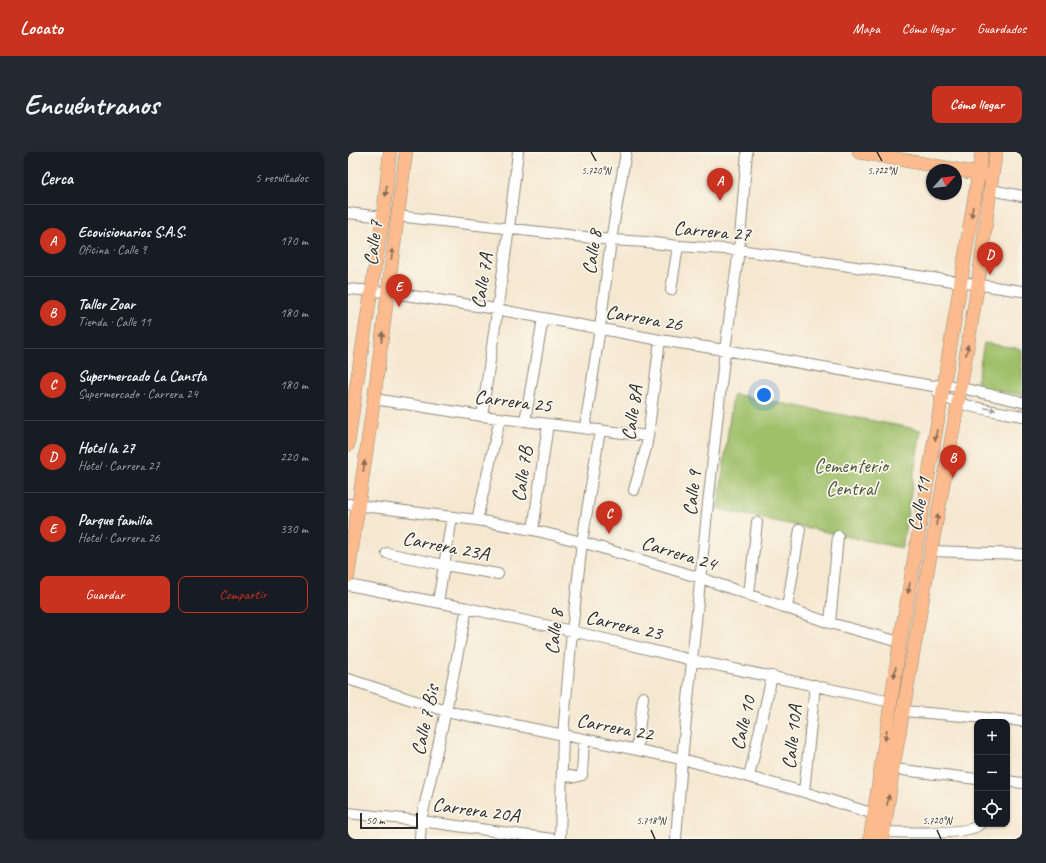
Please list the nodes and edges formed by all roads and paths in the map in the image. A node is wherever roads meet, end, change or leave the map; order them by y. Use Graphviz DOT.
graph roads {
  1 [pos="390,152"];
  2 [pos="406,152"];
  3 [pos="518,152"];
  4 [pos="626,152"];
  5 [pos="747,152"];
  6 [pos="864,152"];
  7 [pos="982,152"];
  8 [pos="996,152"];
  9 [pos="978,173"];
  10 [pos="992,176"];
  11 [pos="991,190"];
  12 [pos="1022,196"];
  13 [pos="348,214"];
  14 [pos="397,216"];
  15 [pos="383,217"];
  16 [pos="509,228"];
  17 [pos="611,240"];
  18 [pos="678,246"];
  19 [pos="739,250"];
  20 [pos="960,281"];
  21 [pos="978,284"];
  22 [pos="348,289"];
  23 [pos="671,290"];
  24 [pos="372,291"];
  25 [pos="1022,291"];
  26 [pos="387,292"];
  27 [pos="496,309"];
  28 [pos="543,318"];
  29 [pos="600,328"];
  30 [pos="660,340"];
  31 [pos="725,350"];
  32 [pos="960,388"];
  33 [pos="940,389"];
  34 [pos="351,394"];
  35 [pos="374,399"];
  36 [pos="1022,402"];
  37 [pos="958,403"];
  38 [pos="482,416"];
  39 [pos="1022,416"];
  40 [pos="500,418"];
  41 [pos="525,421"];
  42 [pos="548,424"];
  43 [pos="585,428"];
  44 [pos="600,430"];
  45 [pos="648,436"];
  46 [pos="348,445"];
  47 [pos="634,490"];
  48 [pos="354,504"];
  49 [pos="452,517"];
  50 [pos="477,520"];
  51 [pos="757,522"];
  52 [pos="800,529"];
  53 [pos="533,530"];
  54 [pos="838,536"];
  55 [pos="582,542"];
  56 [pos="931,551"];
  57 [pos="387,553"];
  58 [pos="1022,554"];
  59 [pos="444,565"];
  60 [pos="498,574"];
  61 [pos="348,576"];
  62 [pos="701,578"];
  63 [pos="348,585"];
  64 [pos="749,596"];
  65 [pos="438,602"];
  66 [pos="467,608"];
  67 [pos="787,608"];
  68 [pos="830,623"];
  69 [pos="572,631"];
  70 [pos="900,642"];
  71 [pos="692,660"];
  72 [pos="772,676"];
  73 [pos="348,679"];
  74 [pos="815,685"];
  75 [pos="643,697"];
  76 [pos="891,702"];
  77 [pos="446,711"];
  78 [pos="904,711"];
  79 [pos="1022,722"];
  80 [pos="563,735"];
  81 [pos="584,739"];
  82 [pos="636,749"];
  83 [pos="682,759"];
  84 [pos="887,768"];
  85 [pos="562,775"];
  86 [pos="749,777"];
  87 [pos="974,779"];
  88 [pos="1010,782"];
  89 [pos="1022,783"];
  90 [pos="804,792"];
  91 [pos="348,813"];
  92 [pos="874,814"];
  93 [pos="421,821"];
  94 [pos="976,827"];
  95 [pos="883,835"];
  96 [pos="951,836"];
  97 [pos="420,839"];
  98 [pos="552,839"];
  99 [pos="560,839"];
  100 [pos="676,839"];
  101 [pos="870,839"];
  1 -- 15 [label="main road, Calle 7, one-way"];
  2 -- 14 [label="main road, Calle 7"];
  3 -- 16 [label="street, Calle 7A"];
  4 -- 17 [label="street, Calle 8"];
  5 -- 19 [label="street, Calle 9"];
  6 -- 9 [label="main road"];
  7 -- 9 [label="main road, Calle 11"];
  8 -- 10 [label="main road, Calle 11"];
  9 -- 10 [label="main road"];
  9 -- 20 [label="main road, Calle 11, one-way"];
  10 -- 11 [label="main road, Calle 11"];
  11 -- 12 [label="street"];
  11 -- 21 [label="main road, Calle 11"];
  13 -- 15 [label="street"];
  14 -- 16 [label="street, Carrera 27"];
  26 -- 14 [label="main road, Calle 7, one-way"];
  15 -- 24 [label="main road, Calle 7"];
  16 -- 17 [label="street, Carrera 27"];
  16 -- 27 [label="street, Calle 7A"];
  17 -- 18 [label="street, Carrera 27"];
  17 -- 29 [label="street, Calle 8"];
  18 -- 19 [label="street, Carrera 27"];
  18 -- 23 [label="street"];
  19 -- 20 [label="street, Carrera 27"];
  19 -- 31 [label="street, Calle 9"];
  20 -- 21 [label="street, Carrera 27"];
  20 -- 33 [label="main road, Calle 11"];
  21 -- 25 [label="street, Carrera 27"];
  32 -- 21 [label="main road, Calle 11, one-way"];
  22 -- 24 [label="street, Carrera 26"];
  24 -- 26 [label="street, Carrera 26"];
  24 -- 34 [label="main road, Calle 7"];
  26 -- 27 [label="street, Carrera 26"];
  35 -- 26 [label="main road, Calle 7, one-way"];
  27 -- 28 [label="street, Carrera 26"];
  27 -- 38 [label="street, Calle 7A"];
  28 -- 29 [label="street, Carrera 26"];
  28 -- 41 [label="street, Calle 7B"];
  29 -- 30 [label="street, Carrera 26"];
  29 -- 43 [label="street, Calle 8"];
  30 -- 31 [label="street, Carrera 26"];
  30 -- 45 [label="street, Calle 8A"];
  31 -- 33 [label="street, Carrera 26"];
  31 -- 62 [label="street, Calle 9"];
  32 -- 33 [label="street, Carrera 26"];
  32 -- 36 [label="street, Carrera 26"];
  32 -- 37 [label="main road, Calle 11"];
  33 -- 37 [label="street, Carrera 26"];
  33 -- 70 [label="main road, Calle 11, one-way"];
  34 -- 46 [label="main road, Calle 7"];
  35 -- 38 [label="street, Carrera 25"];
  48 -- 35 [label="main road, Calle 7, one-way"];
  37 -- 39 [label="street, Carrera 26, one-way"];
  56 -- 37 [label="main road, Calle 11, one-way"];
  38 -- 40 [label="street, Carrera 25"];
  40 -- 41 [label="street, Carrera 25"];
  40 -- 50 [label="street"];
  41 -- 42 [label="street, Carrera 25"];
  42 -- 43 [label="street, Carrera 25"];
  42 -- 53 [label="street, Calle 7B"];
  43 -- 44 [label="street, Carrera 25"];
  44 -- 45 [label="street, Carrera 25"];
  44 -- 55 [label="street, Calle 8"];
  45 -- 47 [label="street, Calle 8A"];
  48 -- 49 [label="street, Carrera 24"];
  48 -- 61 [label="main road, Calle 7"];
  49 -- 50 [label="street, Carrera 24"];
  49 -- 59 [label="street"];
  50 -- 53 [label="street, Carrera 24"];
  51 -- 64 [label="street"];
  52 -- 67 [label="street"];
  53 -- 55 [label="street, Carrera 24"];
  54 -- 68 [label="street"];
  55 -- 62 [label="street, Carrera 24"];
  55 -- 69 [label="street, Calle 8"];
  56 -- 58 [label="street"];
  56 -- 78 [label="main road, Calle 11"];
  57 -- 59 [label="street, Carrera 23A"];
  59 -- 60 [label="street, Carrera 23A"];
  59 -- 65 [label="street"];
  62 -- 64 [label="street, Carrera 24"];
  62 -- 71 [label="street, Calle 9"];
  63 -- 65 [label="street, Carrera 23"];
  64 -- 67 [label="street, Carrera 24"];
  65 -- 66 [label="street, Carrera 23"];
  66 -- 69 [label="street, Carrera 23"];
  66 -- 77 [label="street, Calle 7 Bis"];
  67 -- 68 [label="street, Carrera 24"];
  68 -- 70 [label="street, Carrera 24"];
  69 -- 71 [label="street, Carrera 23"];
  69 -- 80 [label="street, Calle 8"];
  70 -- 76 [label="main road, Calle 11, one-way"];
  71 -- 72 [label="street, Carrera 23"];
  71 -- 83 [label="street, Calle 9"];
  72 -- 74 [label="street, Carrera 23"];
  72 -- 86 [label="street, Calle 10"];
  73 -- 77 [label="street, Carrera 22"];
  74 -- 76 [label="street, Carrera 23"];
  74 -- 90 [label="street, Calle 10A"];
  75 -- 82 [label="street"];
  76 -- 84 [label="main road, Calle 11, one-way"];
  77 -- 80 [label="street, Carrera 22"];
  77 -- 93 [label="street, Calle 7 Bis"];
  78 -- 79 [label="street"];
  78 -- 84 [label="main road, Calle 11"];
  80 -- 81 [label="street, Carrera 22"];
  80 -- 85 [label="street, Calle 8"];
  81 -- 82 [label="street, Carrera 22"];
  81 -- 85 [label="street"];
  82 -- 83 [label="street, Carrera 22"];
  83 -- 86 [label="street, Carrera 22"];
  83 -- 100 [label="street, Calle 9"];
  84 -- 87 [label="street"];
  84 -- 92 [label="main road, Calle 11"];
  95 -- 84 [label="main road, Calle 11, one-way"];
  85 -- 99 [label="street, Calle 8"];
  86 -- 90 [label="street, Carrera 22"];
  88 -- 89 [label="street"];
  90 -- 92 [label="street, Carrera 22"];
  91 -- 93 [label="street, Carrera 20A"];
  92 -- 101 [label="main road, Calle 11"];
  93 -- 97 [label="street, Calle 7 Bis"];
  93 -- 98 [label="street, Carrera 20A"];
  94 -- 96 [label="street"];
  95 -- 96 [label="street"];
}
